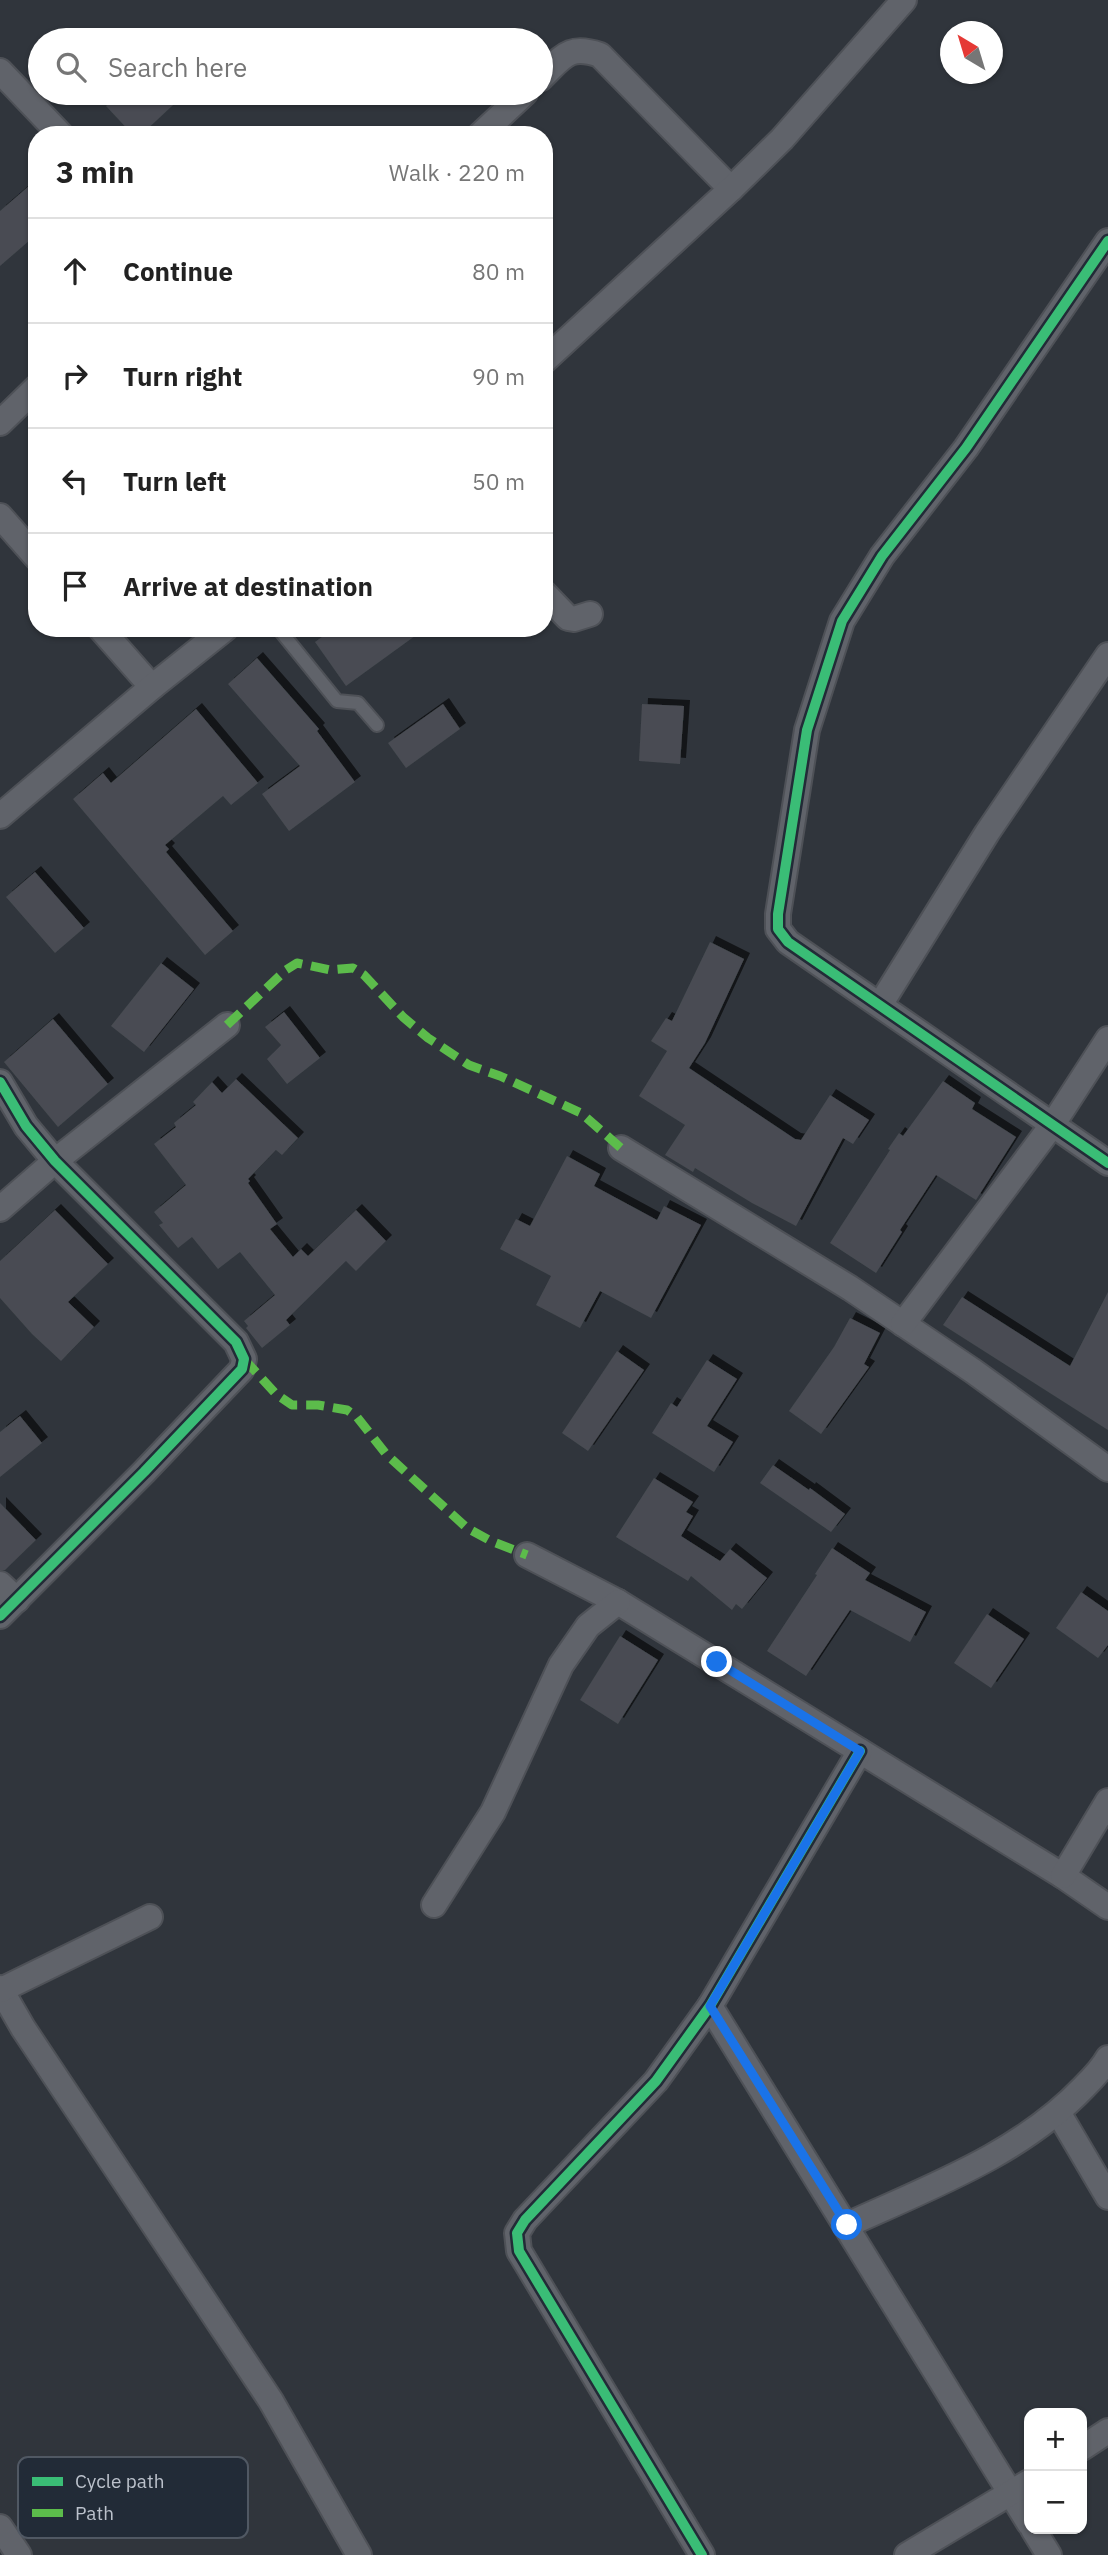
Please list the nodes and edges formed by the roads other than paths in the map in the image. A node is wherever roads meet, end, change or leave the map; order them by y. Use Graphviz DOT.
graph roads {
  1 [pos="904,0"];
  2 [pos="553,66"];
  3 [pos="0,71"];
  4 [pos="28,100"];
  5 [pos="32,105"];
  6 [pos="512,105"];
  7 [pos="52,126"];
  8 [pos="490,126"];
  9 [pos="731,189"];
  10 [pos="1108,241"];
  11 [pos="553,353"];
  12 [pos="28,396"];
  13 [pos="0,423"];
  14 [pos="0,516"];
  15 [pos="28,548"];
  16 [pos="553,602"];
  17 [pos="590,614"];
  18 [pos="108,637"];
  19 [pos="215,637"];
  20 [pos="285,637"];
  21 [pos="1108,655"];
  22 [pos="152,687"];
  23 [pos="377,725"];
  24 [pos="0,816"];
  25 [pos="880,1005"];
  26 [pos="227,1025"];
  27 [pos="1108,1039"];
  28 [pos="0,1082"];
  29 [pos="1053,1124"];
  30 [pos="621,1148"];
  31 [pos="55,1161"];
  32 [pos="1108,1163"];
  33 [pos="0,1209"];
  34 [pos="904,1324"];
  35 [pos="1108,1469"];
  36 [pos="527,1555"];
  37 [pos="6,1600"];
  38 [pos="618,1602"];
  39 [pos="860,1751"];
  40 [pos="1108,1801"];
  41 [pos="1063,1876"];
  42 [pos="1084,1892"];
  43 [pos="433,1905"];
  44 [pos="1108,1907"];
  45 [pos="150,1917"];
  46 [pos="1108,1930"];
  47 [pos="1,1989"];
  48 [pos="710,2006"];
  49 [pos="1108,2058"];
  50 [pos="1058,2112"];
  51 [pos="1108,2197"];
  52 [pos="847,2225"];
  53 [pos="1108,2431"];
  54 [pos="1087,2445"];
  55 [pos="1020,2488"];
  56 [pos="0,2527"];
  57 [pos="1036,2534"];
  58 [pos="19,2555"];
  59 [pos="359,2555"];
  60 [pos="702,2555"];
  61 [pos="907,2555"];
  62 [pos="1049,2555"];
  1 -- 9 [label="street"];
  2 -- 9 [label="street"];
  3 -- 4 [label="street"];
  5 -- 7 [label="street"];
  6 -- 8 [label="street"];
  9 -- 11 [label="street"];
  10 -- 25 [label="street"];
  12 -- 13 [label="street"];
  14 -- 15 [label="street"];
  16 -- 17 [label="street"];
  18 -- 22 [label="street"];
  19 -- 22 [label="street"];
  20 -- 23 [label="lane"];
  21 -- 25 [label="street"];
  22 -- 24 [label="street"];
  25 -- 29 [label="street"];
  26 -- 31 [label="street"];
  27 -- 29 [label="street"];
  28 -- 31 [label="street"];
  29 -- 32 [label="street"];
  29 -- 34 [label="street"];
  30 -- 34 [label="street"];
  31 -- 33 [label="street"];
  31 -- 37 [label="street"];
  34 -- 35 [label="street"];
  36 -- 38 [label="street"];
  38 -- 39 [label="street"];
  38 -- 43 [label="street"];
  39 -- 41 [label="street"];
  39 -- 48 [label="street"];
  40 -- 41 [label="street"];
  41 -- 42 [label="street"];
  42 -- 44 [label="street"];
  42 -- 46 [label="street"];
  45 -- 47 [label="street"];
  47 -- 59 [label="street"];
  48 -- 52 [label="street"];
  48 -- 60 [label="street"];
  49 -- 50 [label="street"];
  50 -- 51 [label="street"];
  50 -- 52 [label="street"];
  52 -- 55 [label="street"];
  53 -- 54 [label="street"];
  55 -- 61 [label="street"];
  56 -- 58 [label="street"];
  57 -- 62 [label="street"];
}
